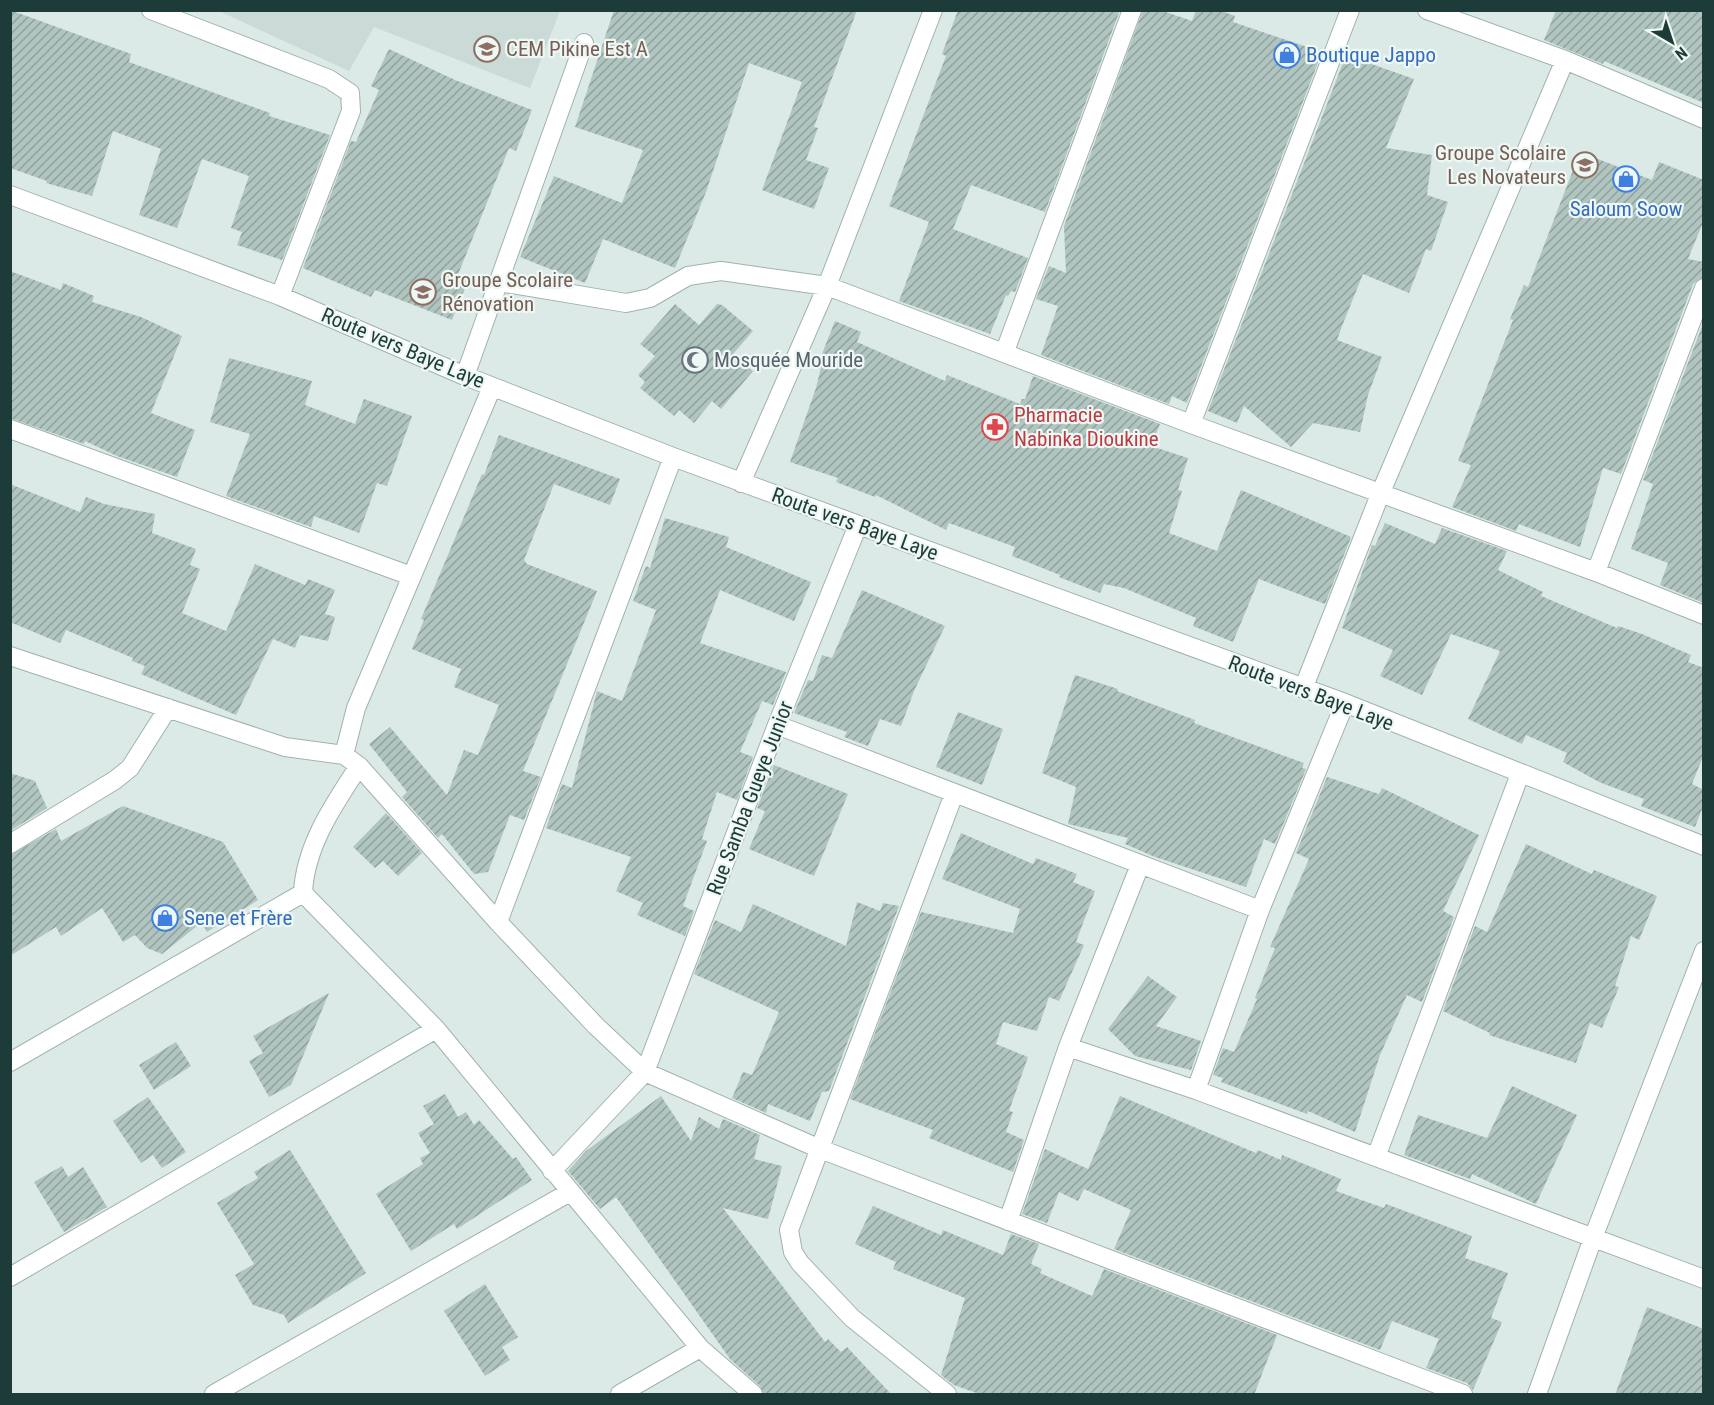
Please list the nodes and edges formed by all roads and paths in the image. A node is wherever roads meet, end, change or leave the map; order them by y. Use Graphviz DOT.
graph roads {
  1 [pos="151,10"];
  2 [pos="933,10"];
  3 [pos="1132,10"];
  4 [pos="1350,10"];
  5 [pos="1427,10"];
  6 [pos="584,43"];
  7 [pos="1565,60"];
  8 [pos="1704,118"];
  9 [pos="10,195"];
  10 [pos="499,282"];
  11 [pos="827,286"];
  12 [pos="1704,288"];
  13 [pos="280,296"];
  14 [pos="1005,351"];
  15 [pos="465,376"];
  16 [pos="492,387"];
  17 [pos="1191,424"];
  18 [pos="10,429"];
  19 [pos="673,458"];
  20 [pos="741,483"];
  21 [pos="1381,492"];
  22 [pos="858,525"];
  23 [pos="1596,572"];
  24 [pos="411,576"];
  25 [pos="1704,615"];
  26 [pos="10,656"];
  27 [pos="1303,689"];
  28 [pos="1345,703"];
  29 [pos="168,708"];
  30 [pos="777,725"];
  31 [pos="344,755"];
  32 [pos="359,766"];
  33 [pos="1520,774"];
  34 [pos="954,794"];
  35 [pos="10,844"];
  36 [pos="1704,846"];
  37 [pos="1140,865"];
  38 [pos="303,893"];
  39 [pos="1260,910"];
  40 [pos="498,922"];
  41 [pos="1704,951"];
  42 [pos="436,1029"];
  43 [pos="1068,1047"];
  44 [pos="10,1062"];
  45 [pos="645,1072"];
  46 [pos="1196,1090"];
  47 [pos="820,1149"];
  48 [pos="1376,1157"];
  49 [pos="552,1171"];
  50 [pos="570,1192"];
  51 [pos="1008,1221"];
  52 [pos="1593,1238"];
  53 [pos="10,1277"];
  54 [pos="1704,1279"];
  55 [pos="700,1348"];
  56 [pos="214,1395"];
  57 [pos="620,1395"];
  58 [pos="753,1395"];
  59 [pos="947,1395"];
  60 [pos="1463,1395"];
  61 [pos="1537,1395"];
  1 -- 13 [label="street"];
  2 -- 11 [label="street"];
  3 -- 14 [label="street"];
  4 -- 17 [label="street"];
  5 -- 7 [label="street"];
  6 -- 10 [label="street"];
  7 -- 8 [label="street"];
  7 -- 21 [label="street"];
  9 -- 13 [label="street, Route vers Baye Laye"];
  10 -- 11 [label="street"];
  10 -- 15 [label="street"];
  11 -- 14 [label="street"];
  11 -- 20 [label="street"];
  12 -- 23 [label="street"];
  13 -- 15 [label="street, Route vers Baye Laye"];
  14 -- 17 [label="street"];
  15 -- 16 [label="street, Route vers Baye Laye"];
  16 -- 19 [label="street, Route vers Baye Laye"];
  16 -- 24 [label="street"];
  17 -- 21 [label="street"];
  18 -- 24 [label="street"];
  19 -- 20 [label="street, Route vers Baye Laye"];
  19 -- 40 [label="street"];
  20 -- 22 [label="street, Route vers Baye Laye"];
  21 -- 23 [label="street"];
  21 -- 27 [label="street"];
  22 -- 27 [label="street, Route vers Baye Laye"];
  22 -- 30 [label="street, Rue Samba Gueye Junior"];
  23 -- 25 [label="street"];
  24 -- 31 [label="street"];
  26 -- 29 [label="street"];
  27 -- 28 [label="street, Route vers Baye Laye"];
  28 -- 33 [label="street, Route vers Baye Laye"];
  28 -- 39 [label="street"];
  29 -- 31 [label="street"];
  29 -- 35 [label="street"];
  30 -- 34 [label="street"];
  30 -- 45 [label="street, Rue Samba Gueye Junior"];
  31 -- 32 [label="street"];
  32 -- 38 [label="street"];
  32 -- 40 [label="street"];
  33 -- 36 [label="street, Route vers Baye Laye"];
  33 -- 48 [label="street"];
  34 -- 37 [label="street"];
  34 -- 47 [label="street"];
  37 -- 39 [label="street"];
  37 -- 43 [label="street"];
  38 -- 42 [label="street"];
  38 -- 44 [label="street"];
  39 -- 46 [label="street"];
  40 -- 45 [label="street"];
  41 -- 52 [label="street"];
  42 -- 49 [label="street"];
  42 -- 53 [label="street"];
  43 -- 46 [label="street"];
  43 -- 51 [label="street"];
  45 -- 47 [label="street"];
  45 -- 49 [label="street"];
  46 -- 48 [label="street"];
  47 -- 51 [label="street"];
  47 -- 59 [label="street"];
  48 -- 52 [label="street"];
  49 -- 50 [label="street"];
  50 -- 55 [label="street"];
  50 -- 56 [label="street"];
  51 -- 60 [label="street"];
  52 -- 54 [label="street"];
  52 -- 61 [label="street"];
  55 -- 57 [label="street"];
  55 -- 58 [label="street"];
}
